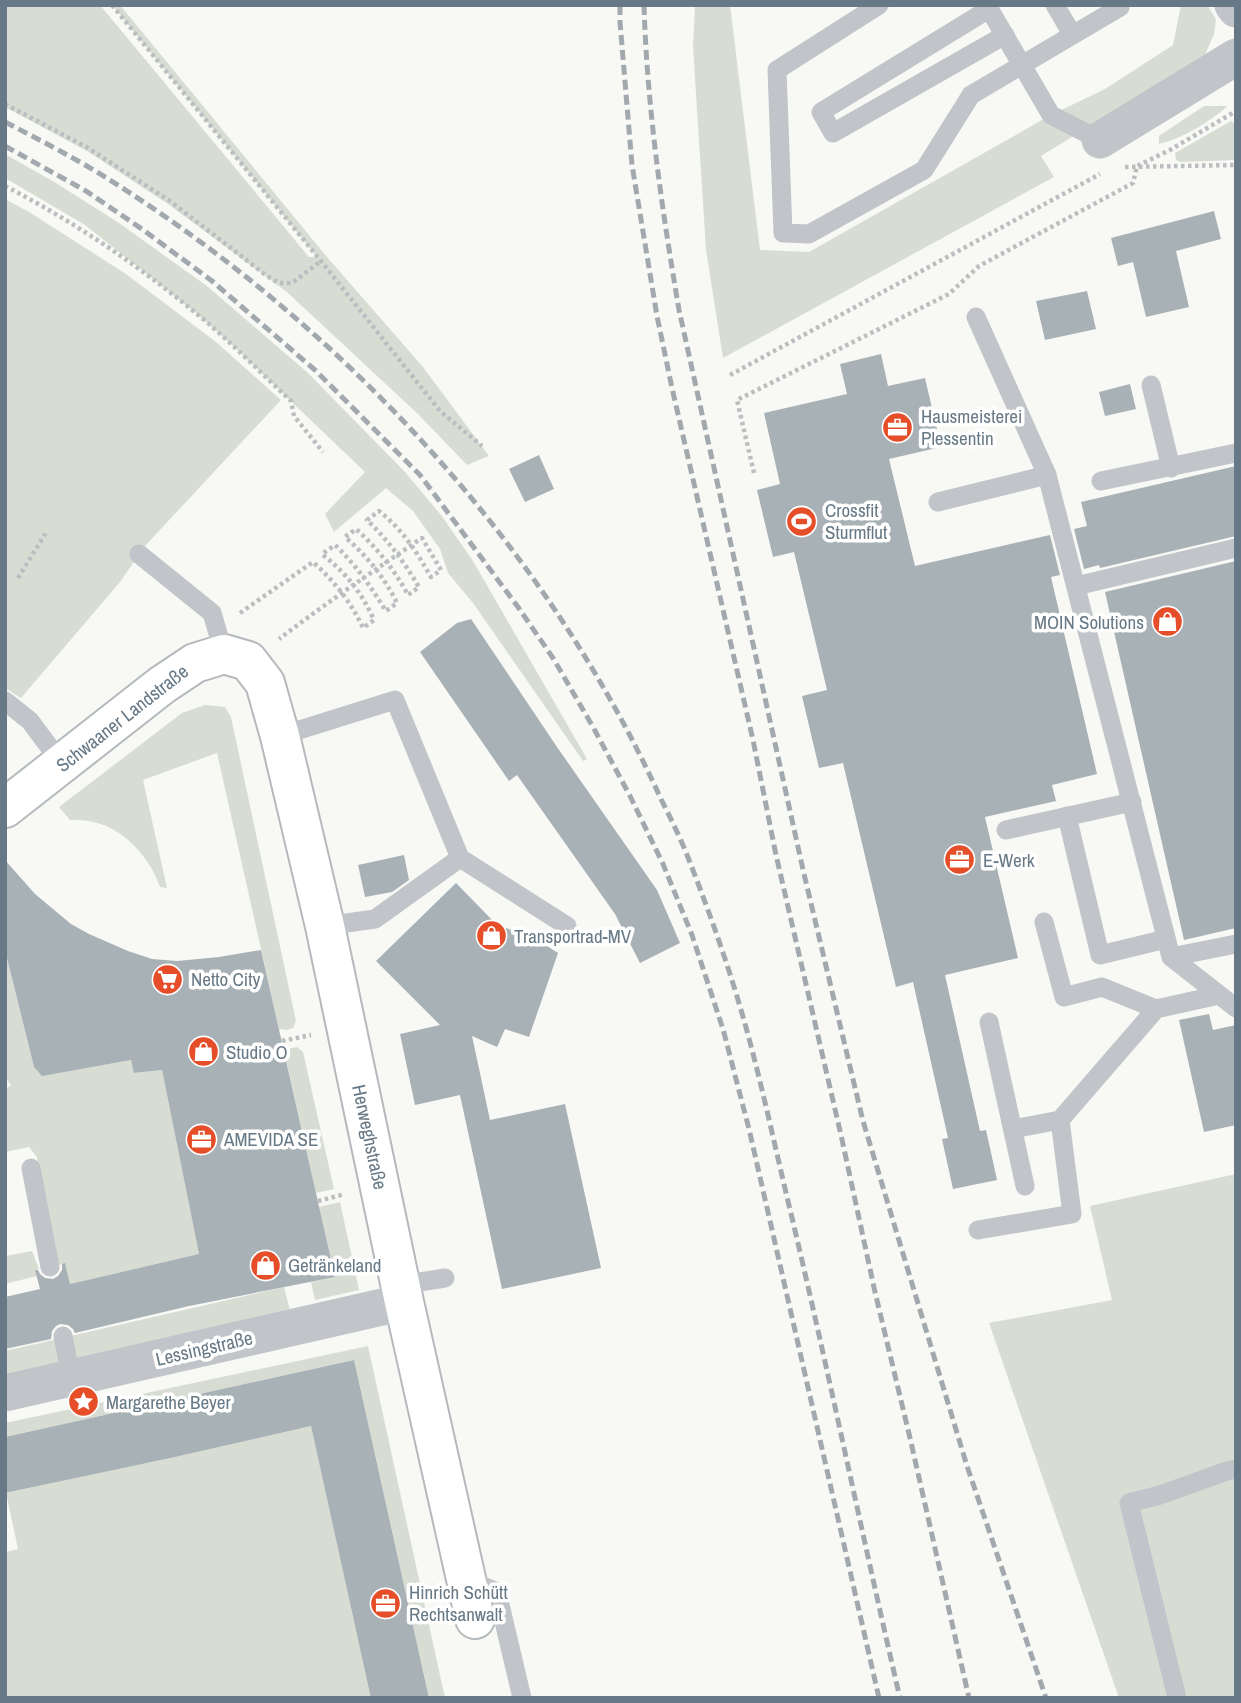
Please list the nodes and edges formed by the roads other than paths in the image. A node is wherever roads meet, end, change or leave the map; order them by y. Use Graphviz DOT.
graph roads {
  1 [pos="879,5"];
  2 [pos="1055,5"];
  3 [pos="1119,5"];
  4 [pos="988,7"];
  5 [pos="1072,34"];
  6 [pos="1005,35"];
  7 [pos="1236,57"];
  8 [pos="1022,64"];
  9 [pos="1104,155"];
  10 [pos="976,317"];
  11 [pos="1151,385"];
  12 [pos="1236,453"];
  13 [pos="1171,468"];
  14 [pos="1047,475"];
  15 [pos="1101,481"];
  16 [pos="938,502"];
  17 [pos="1236,548"];
  18 [pos="139,554"];
  19 [pos="1076,586"];
  20 [pos="236,658"];
  21 [pos="5,701"];
  22 [pos="280,736"];
  23 [pos="62,764"];
  24 [pos="1132,802"];
  25 [pos="5,808"];
  26 [pos="1067,816"];
  27 [pos="1006,830"];
  28 [pos="460,858"];
  29 [pos="1044,922"];
  30 [pos="324,926"];
  31 [pos="567,926"];
  32 [pos="1236,944"];
  33 [pos="1169,948"];
  34 [pos="1219,995"];
  35 [pos="1236,1008"];
  36 [pos="1156,1009"];
  37 [pos="989,1022"];
  38 [pos="1060,1120"];
  39 [pos="1013,1129"];
  40 [pos="31,1168"];
  41 [pos="1025,1186"];
  42 [pos="978,1230"];
  43 [pos="50,1267"];
  44 [pos="445,1278"];
  45 [pos="402,1294"];
  46 [pos="63,1336"];
  47 [pos="71,1378"];
  48 [pos="5,1393"];
  49 [pos="1236,1469"];
  50 [pos="466,1579"];
  51 [pos="475,1619"];
  52 [pos="522,1698"];
  53 [pos="1177,1698"];
  1 -- 8 [label="lane"];
  2 -- 5 [label="lane"];
  3 -- 5 [label="lane"];
  4 -- 6 [label="lane"];
  4 -- 6 [label="lane"];
  5 -- 8 [label="lane"];
  6 -- 8 [label="lane"];
  7 -- 9 [label="street"];
  8 -- 9 [label="lane"];
  10 -- 14 [label="lane"];
  11 -- 13 [label="lane"];
  12 -- 13 [label="lane"];
  13 -- 15 [label="lane"];
  14 -- 16 [label="lane"];
  14 -- 19 [label="lane"];
  17 -- 19 [label="lane"];
  18 -- 20 [label="lane"];
  19 -- 24 [label="lane"];
  20 -- 22 [label="street, Herweghstraße"];
  20 -- 23 [label="street, Schwaaner Landstraße"];
  21 -- 23 [label="lane"];
  22 -- 28 [label="lane"];
  22 -- 30 [label="street, Herweghstraße"];
  23 -- 25 [label="street, Schwaaner Landstraße"];
  24 -- 26 [label="lane"];
  24 -- 33 [label="lane"];
  26 -- 27 [label="lane"];
  26 -- 33 [label="lane"];
  28 -- 30 [label="lane"];
  28 -- 31 [label="lane"];
  29 -- 36 [label="lane"];
  30 -- 45 [label="street, Herweghstraße"];
  32 -- 33 [label="lane"];
  33 -- 34 [label="lane"];
  34 -- 35 [label="lane"];
  34 -- 36 [label="lane"];
  36 -- 38 [label="lane"];
  37 -- 39 [label="lane"];
  38 -- 39 [label="lane"];
  38 -- 42 [label="lane"];
  39 -- 41 [label="lane"];
  40 -- 43 [label="lane"];
  44 -- 45 [label="lane"];
  45 -- 47 [label="street, Lessingstraße"];
  45 -- 50 [label="street, Herweghstraße"];
  46 -- 47 [label="lane"];
  47 -- 48 [label="street, Lessingstraße"];
  49 -- 53 [label="lane"];
  50 -- 51 [label="street, Herweghstraße"];
  50 -- 52 [label="lane"];
}
